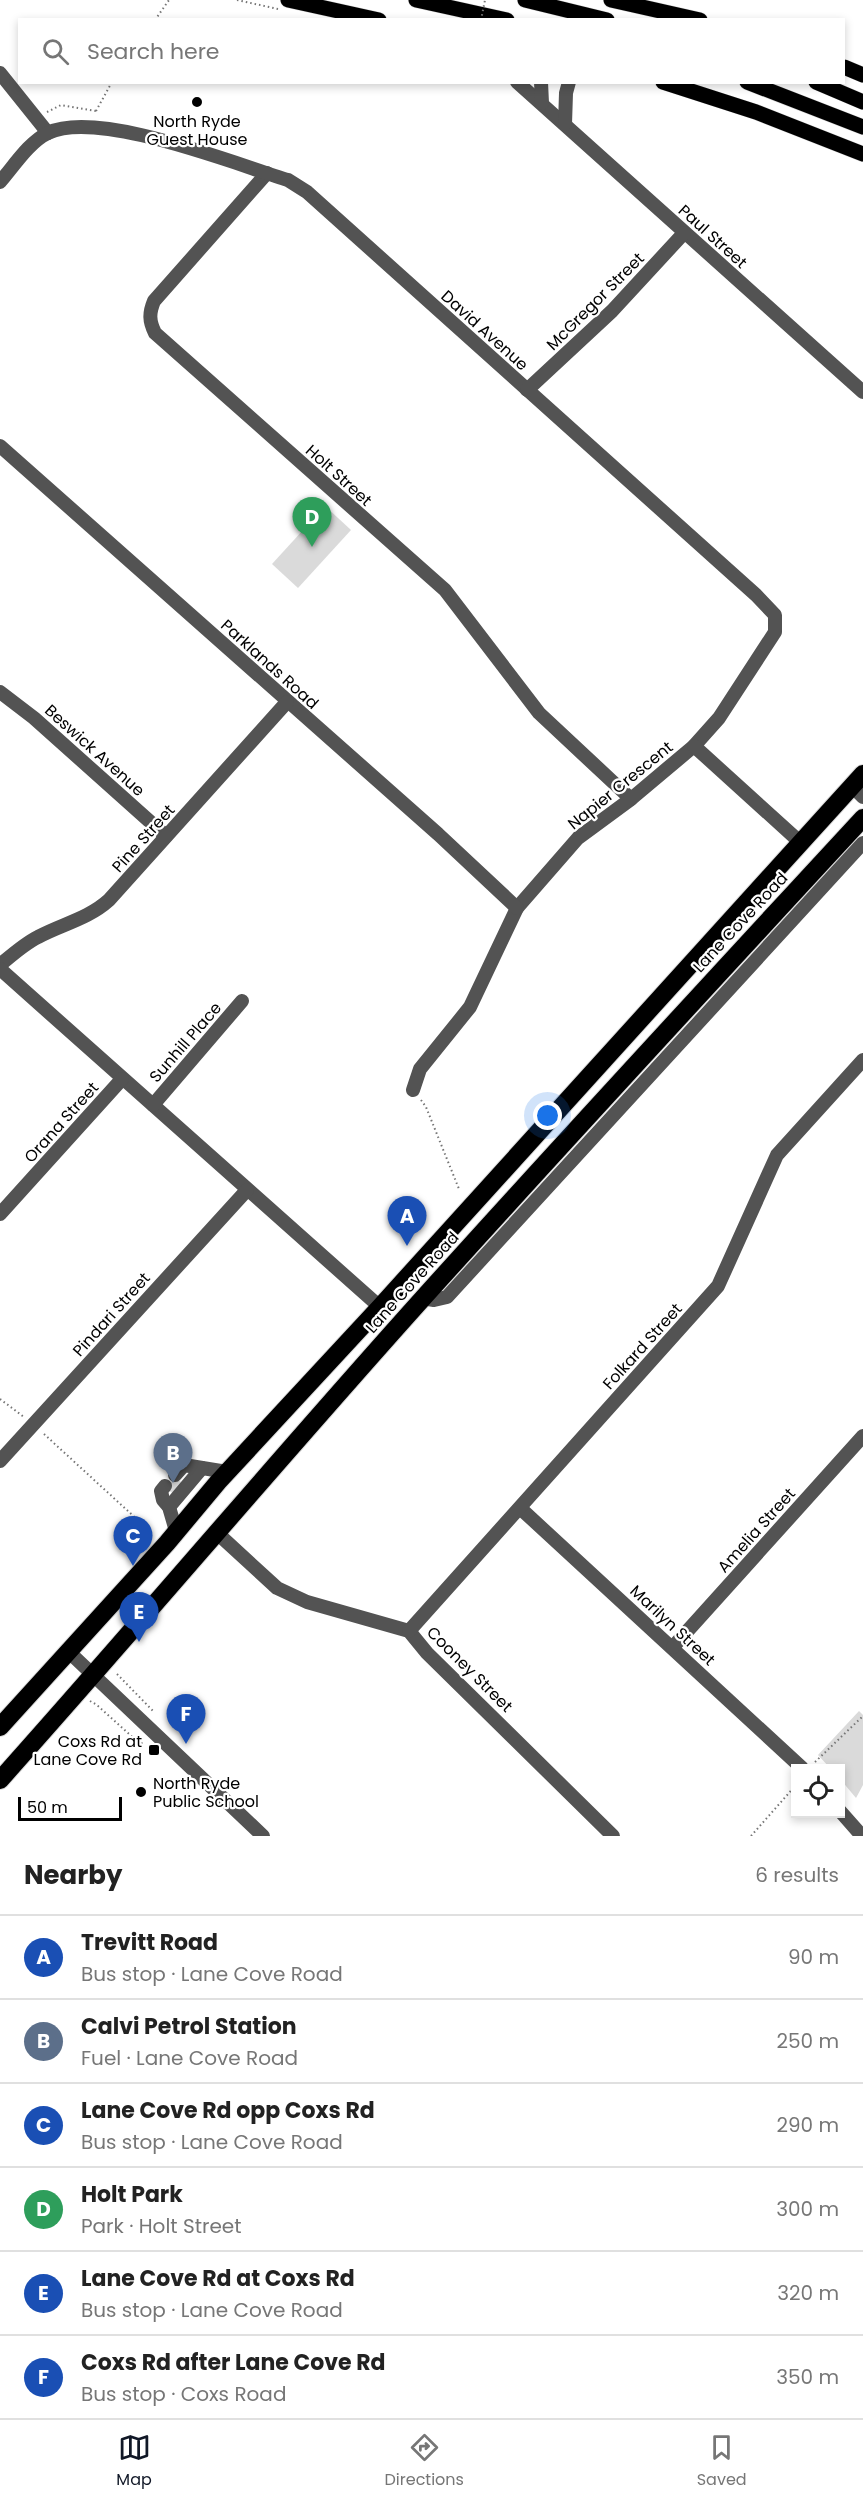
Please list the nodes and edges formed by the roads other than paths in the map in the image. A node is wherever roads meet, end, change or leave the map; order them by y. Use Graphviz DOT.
graph roads {
  1 [pos="288,0"];
  2 [pos="416,0"];
  3 [pos="525,0"];
  4 [pos="611,0"];
  5 [pos="370,18"];
  6 [pos="498,18"];
  7 [pos="599,18"];
  8 [pos="690,18"];
  9 [pos="845,67"];
  10 [pos="0,73"];
  11 [pos="863,75"];
  12 [pos="519,84"];
  13 [pos="541,84"];
  14 [pos="568,84"];
  15 [pos="669,84"];
  16 [pos="752,84"];
  17 [pos="821,84"];
  18 [pos="863,102"];
  19 [pos="542,103"];
  20 [pos="565,124"];
  21 [pos="863,127"];
  22 [pos="48,133"];
  23 [pos="863,154"];
  24 [pos="267,173"];
  25 [pos="0,182"];
  26 [pos="684,233"];
  27 [pos="527,390"];
  28 [pos="863,392"];
  29 [pos="0,446"];
  30 [pos="0,692"];
  31 [pos="287,702"];
  32 [pos="694,746"];
  33 [pos="859,785"];
  34 [pos="631,799"];
  35 [pos="863,818"];
  36 [pos="166,836"];
  37 [pos="801,843"];
  38 [pos="863,843"];
  39 [pos="517,908"];
  40 [pos="0,967"];
  41 [pos="242,1001"];
  42 [pos="863,1060"];
  43 [pos="122,1079"];
  44 [pos="413,1090"];
  45 [pos="153,1105"];
  46 [pos="247,1190"];
  47 [pos="0,1214"];
  48 [pos="423,1298"];
  49 [pos="380,1307"];
  50 [pos="863,1436"];
  51 [pos="0,1461"];
  52 [pos="198,1467"];
  53 [pos="227,1472"];
  54 [pos="178,1478"];
  55 [pos="520,1508"];
  56 [pos="176,1531"];
  57 [pos="216,1532"];
  58 [pos="409,1631"];
  59 [pos="673,1647"];
  60 [pos="69,1652"];
  61 [pos="94,1676"];
  62 [pos="0,1727"];
  63 [pos="806,1764"];
  64 [pos="0,1780"];
  65 [pos="845,1817"];
  66 [pos="263,1836"];
  67 [pos="613,1836"];
  68 [pos="862,1836"];
  1 -- 5 [label="main road"];
  2 -- 6 [label="main road"];
  3 -- 7 [label="main road"];
  4 -- 8 [label="main road"];
  9 -- 11 [label="main road"];
  10 -- 22 [label="street"];
  12 -- 19 [label="street, Paul Street"];
  13 -- 19 [label="street"];
  14 -- 20 [label="street"];
  15 -- 23 [label="main road"];
  16 -- 21 [label="main road"];
  17 -- 18 [label="main road"];
  19 -- 20 [label="street, Paul Street"];
  20 -- 26 [label="street, Paul Street"];
  22 -- 24 [label="street, David Avenue"];
  22 -- 25 [label="street"];
  24 -- 27 [label="street, David Avenue"];
  24 -- 34 [label="street, Holt Street"];
  26 -- 27 [label="street, McGregor Street"];
  26 -- 28 [label="street, Paul Street"];
  27 -- 32 [label="street, David Avenue"];
  29 -- 31 [label="street, Parklands Road"];
  30 -- 36 [label="street, Beswick Avenue"];
  31 -- 36 [label="street, Pine Street"];
  31 -- 39 [label="street, Parklands Road"];
  32 -- 34 [label="street, Napier Crescent"];
  32 -- 37 [label="street, Napier Crescent"];
  33 -- 37 [label="highway, Lane Cove Road"];
  34 -- 39 [label="street, Napier Crescent"];
  35 -- 48 [label="highway, Lane Cove Road"];
  36 -- 40 [label="street, Pine Street"];
  37 -- 49 [label="highway, Lane Cove Road"];
  38 -- 48 [label="street"];
  39 -- 44 [label="street, Napier Crescent"];
  40 -- 43 [label="street"];
  41 -- 45 [label="street, Sunhill Place"];
  42 -- 55 [label="street, Folkard Street"];
  43 -- 45 [label="street"];
  43 -- 47 [label="street, Orana Street"];
  45 -- 46 [label="street"];
  46 -- 49 [label="street"];
  46 -- 51 [label="street, Pindari Street"];
  48 -- 57 [label="highway, Lane Cove Road"];
  49 -- 53 [label="highway, Lane Cove Road"];
  50 -- 59 [label="street, Amelia Street"];
  52 -- 53 [label="street"];
  52 -- 54 [label="street"];
  52 -- 56 [label="street"];
  53 -- 56 [label="highway, Lane Cove Road"];
  55 -- 58 [label="street, Folkard Street"];
  55 -- 59 [label="street, Marilyn Street"];
  56 -- 60 [label="highway, Lane Cove Road"];
  57 -- 58 [label="street, Cooney Street"];
  57 -- 61 [label="highway, Lane Cove Road"];
  58 -- 67 [label="street, Cooney Street"];
  59 -- 63 [label="street, Marilyn Street"];
  60 -- 61 [label="street"];
  60 -- 62 [label="highway, Lane Cove Road"];
  61 -- 64 [label="highway, Lane Cove Road"];
  61 -- 66 [label="street"];
  65 -- 68 [label="street"];
}
